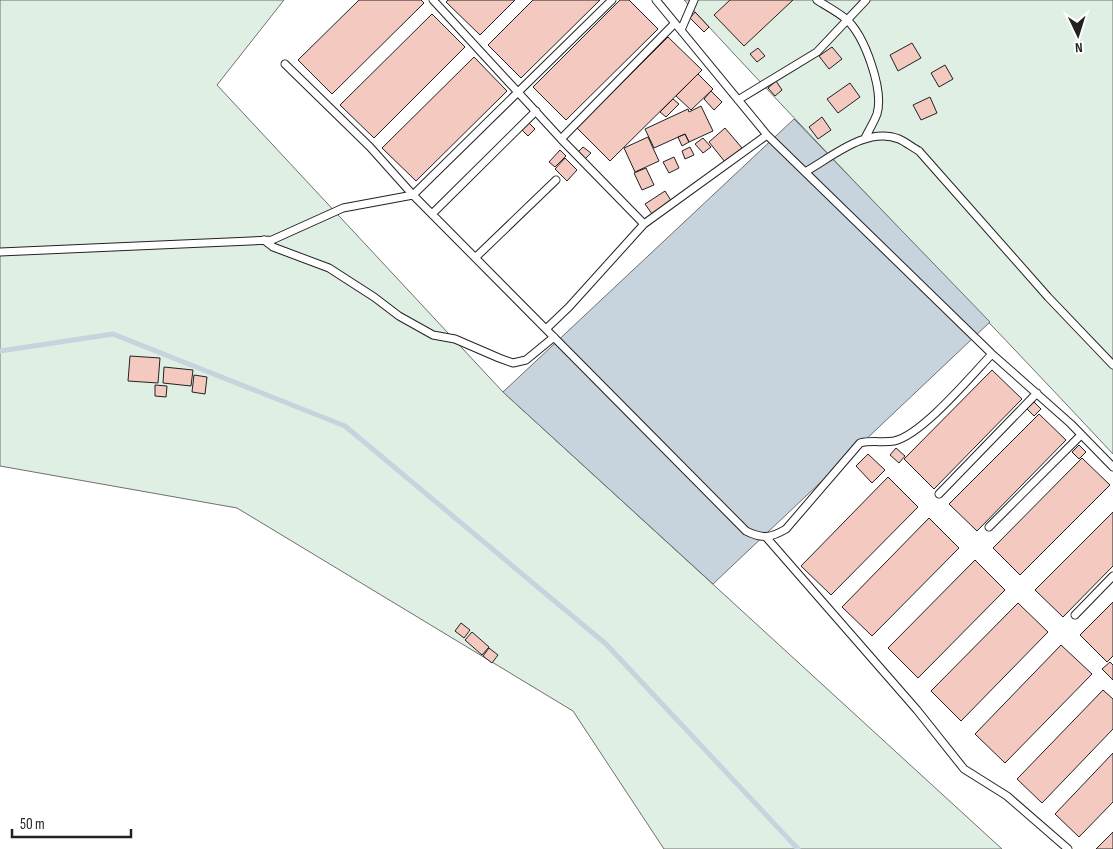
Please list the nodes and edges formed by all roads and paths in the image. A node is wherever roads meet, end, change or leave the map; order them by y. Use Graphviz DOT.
graph roads {
  1 [pos="434,0"];
  2 [pos="612,0"];
  3 [pos="656,0"];
  4 [pos="694,0"];
  5 [pos="817,0"];
  6 [pos="866,0"];
  7 [pos="848,20"];
  8 [pos="675,22"];
  9 [pos="680,30"];
  10 [pos="285,64"];
  11 [pos="519,91"];
  12 [pos="738,100"];
  13 [pos="536,111"];
  14 [pos="767,135"];
  15 [pos="865,138"];
  16 [pos="560,139"];
  17 [pos="805,172"];
  18 [pos="556,180"];
  19 [pos="413,195"];
  20 [pos="433,214"];
  21 [pos="644,224"];
  22 [pos="264,240"];
  23 [pos="0,252"];
  24 [pos="476,257"];
  25 [pos="546,329"];
  26 [pos="554,337"];
  27 [pos="992,354"];
  28 [pos="1113,365"];
  29 [pos="1037,393"];
  30 [pos="1082,435"];
  31 [pos="1113,467"];
  32 [pos="939,494"];
  33 [pos="989,527"];
  34 [pos="766,538"];
  35 [pos="1113,576"];
  36 [pos="1075,615"];
  37 [pos="1068,849"];
  1 -- 11 [label="lane"];
  2 -- 11 [label="lane"];
  3 -- 8 [label="lane"];
  4 -- 9 [label="lane"];
  5 -- 7 [label="lane"];
  6 -- 7 [label="lane"];
  7 -- 12 [label="lane"];
  7 -- 15 [label="lane"];
  8 -- 9 [label="lane"];
  8 -- 16 [label="lane"];
  9 -- 12 [label="lane"];
  10 -- 19 [label="lane"];
  11 -- 13 [label="lane"];
  11 -- 19 [label="lane"];
  12 -- 14 [label="lane"];
  13 -- 16 [label="lane"];
  13 -- 20 [label="lane"];
  14 -- 17 [label="lane"];
  14 -- 21 [label="lane"];
  15 -- 17 [label="lane"];
  15 -- 28 [label="lane"];
  16 -- 21 [label="lane"];
  17 -- 27 [label="lane"];
  18 -- 24 [label="lane"];
  19 -- 20 [label="lane"];
  19 -- 22 [label="lane"];
  20 -- 24 [label="lane"];
  21 -- 25 [label="lane"];
  22 -- 23 [label="lane"];
  22 -- 26 [label="lane"];
  24 -- 25 [label="lane"];
  25 -- 26 [label="lane"];
  26 -- 34 [label="lane"];
  27 -- 29 [label="lane"];
  27 -- 34 [label="lane"];
  29 -- 30 [label="lane"];
  29 -- 32 [label="lane"];
  30 -- 31 [label="lane"];
  30 -- 33 [label="lane"];
  34 -- 37 [label="lane"];
  35 -- 36 [label="lane"];
}
